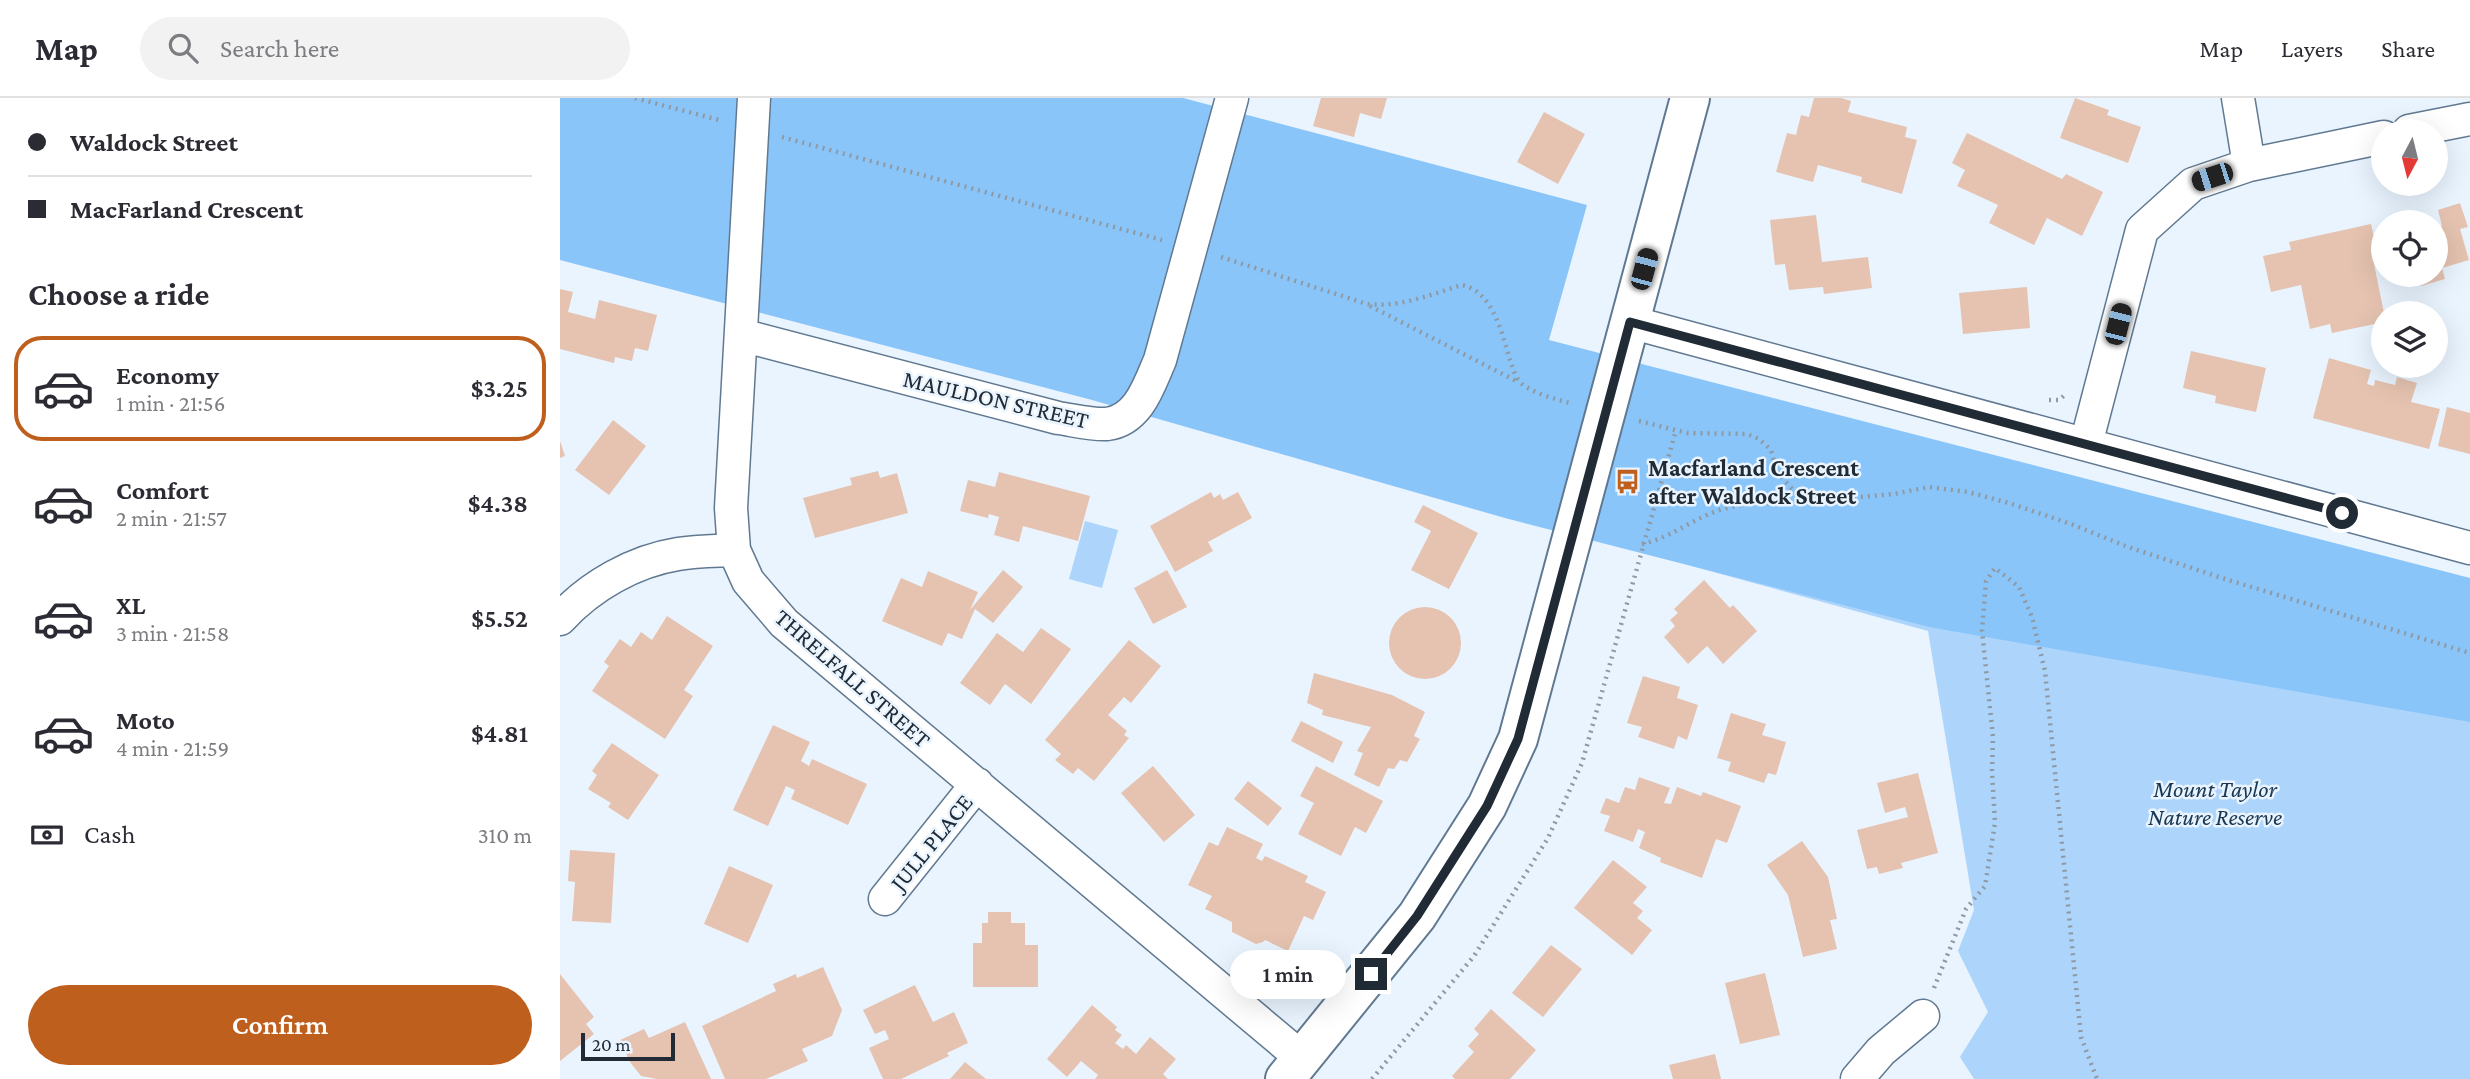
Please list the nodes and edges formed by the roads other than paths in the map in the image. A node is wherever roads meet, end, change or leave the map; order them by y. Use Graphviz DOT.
graph roads {
  1 [pos="754,98"];
  2 [pos="1232,98"];
  3 [pos="1690,98"];
  4 [pos="2238,98"];
  5 [pos="2470,119"];
  6 [pos="2448,123"];
  7 [pos="2371,139"];
  8 [pos="2249,165"];
  9 [pos="1630,322"];
  10 [pos="741,335"];
  11 [pos="2086,444"];
  12 [pos="2470,548"];
  13 [pos="733,550"];
  14 [pos="560,619"];
  15 [pos="977,784"];
  16 [pos="885,899"];
  17 [pos="1923,1016"];
  18 [pos="1294,1069"];
  19 [pos="1857,1079"];
  1 -- 10 [label="street, THRELFALL STREET"];
  2 -- 10 [label="street, MAULDON STREET"];
  3 -- 9 [label="street"];
  4 -- 8 [label="street"];
  5 -- 6 [label="street"];
  7 -- 8 [label="street"];
  8 -- 11 [label="street"];
  9 -- 11 [label="street"];
  9 -- 18 [label="street"];
  10 -- 13 [label="street, THRELFALL STREET"];
  11 -- 12 [label="street"];
  13 -- 14 [label="street"];
  13 -- 15 [label="street, THRELFALL STREET"];
  15 -- 16 [label="street, JULL PLACE"];
  15 -- 18 [label="street, THRELFALL STREET"];
  17 -- 19 [label="street"];
}
